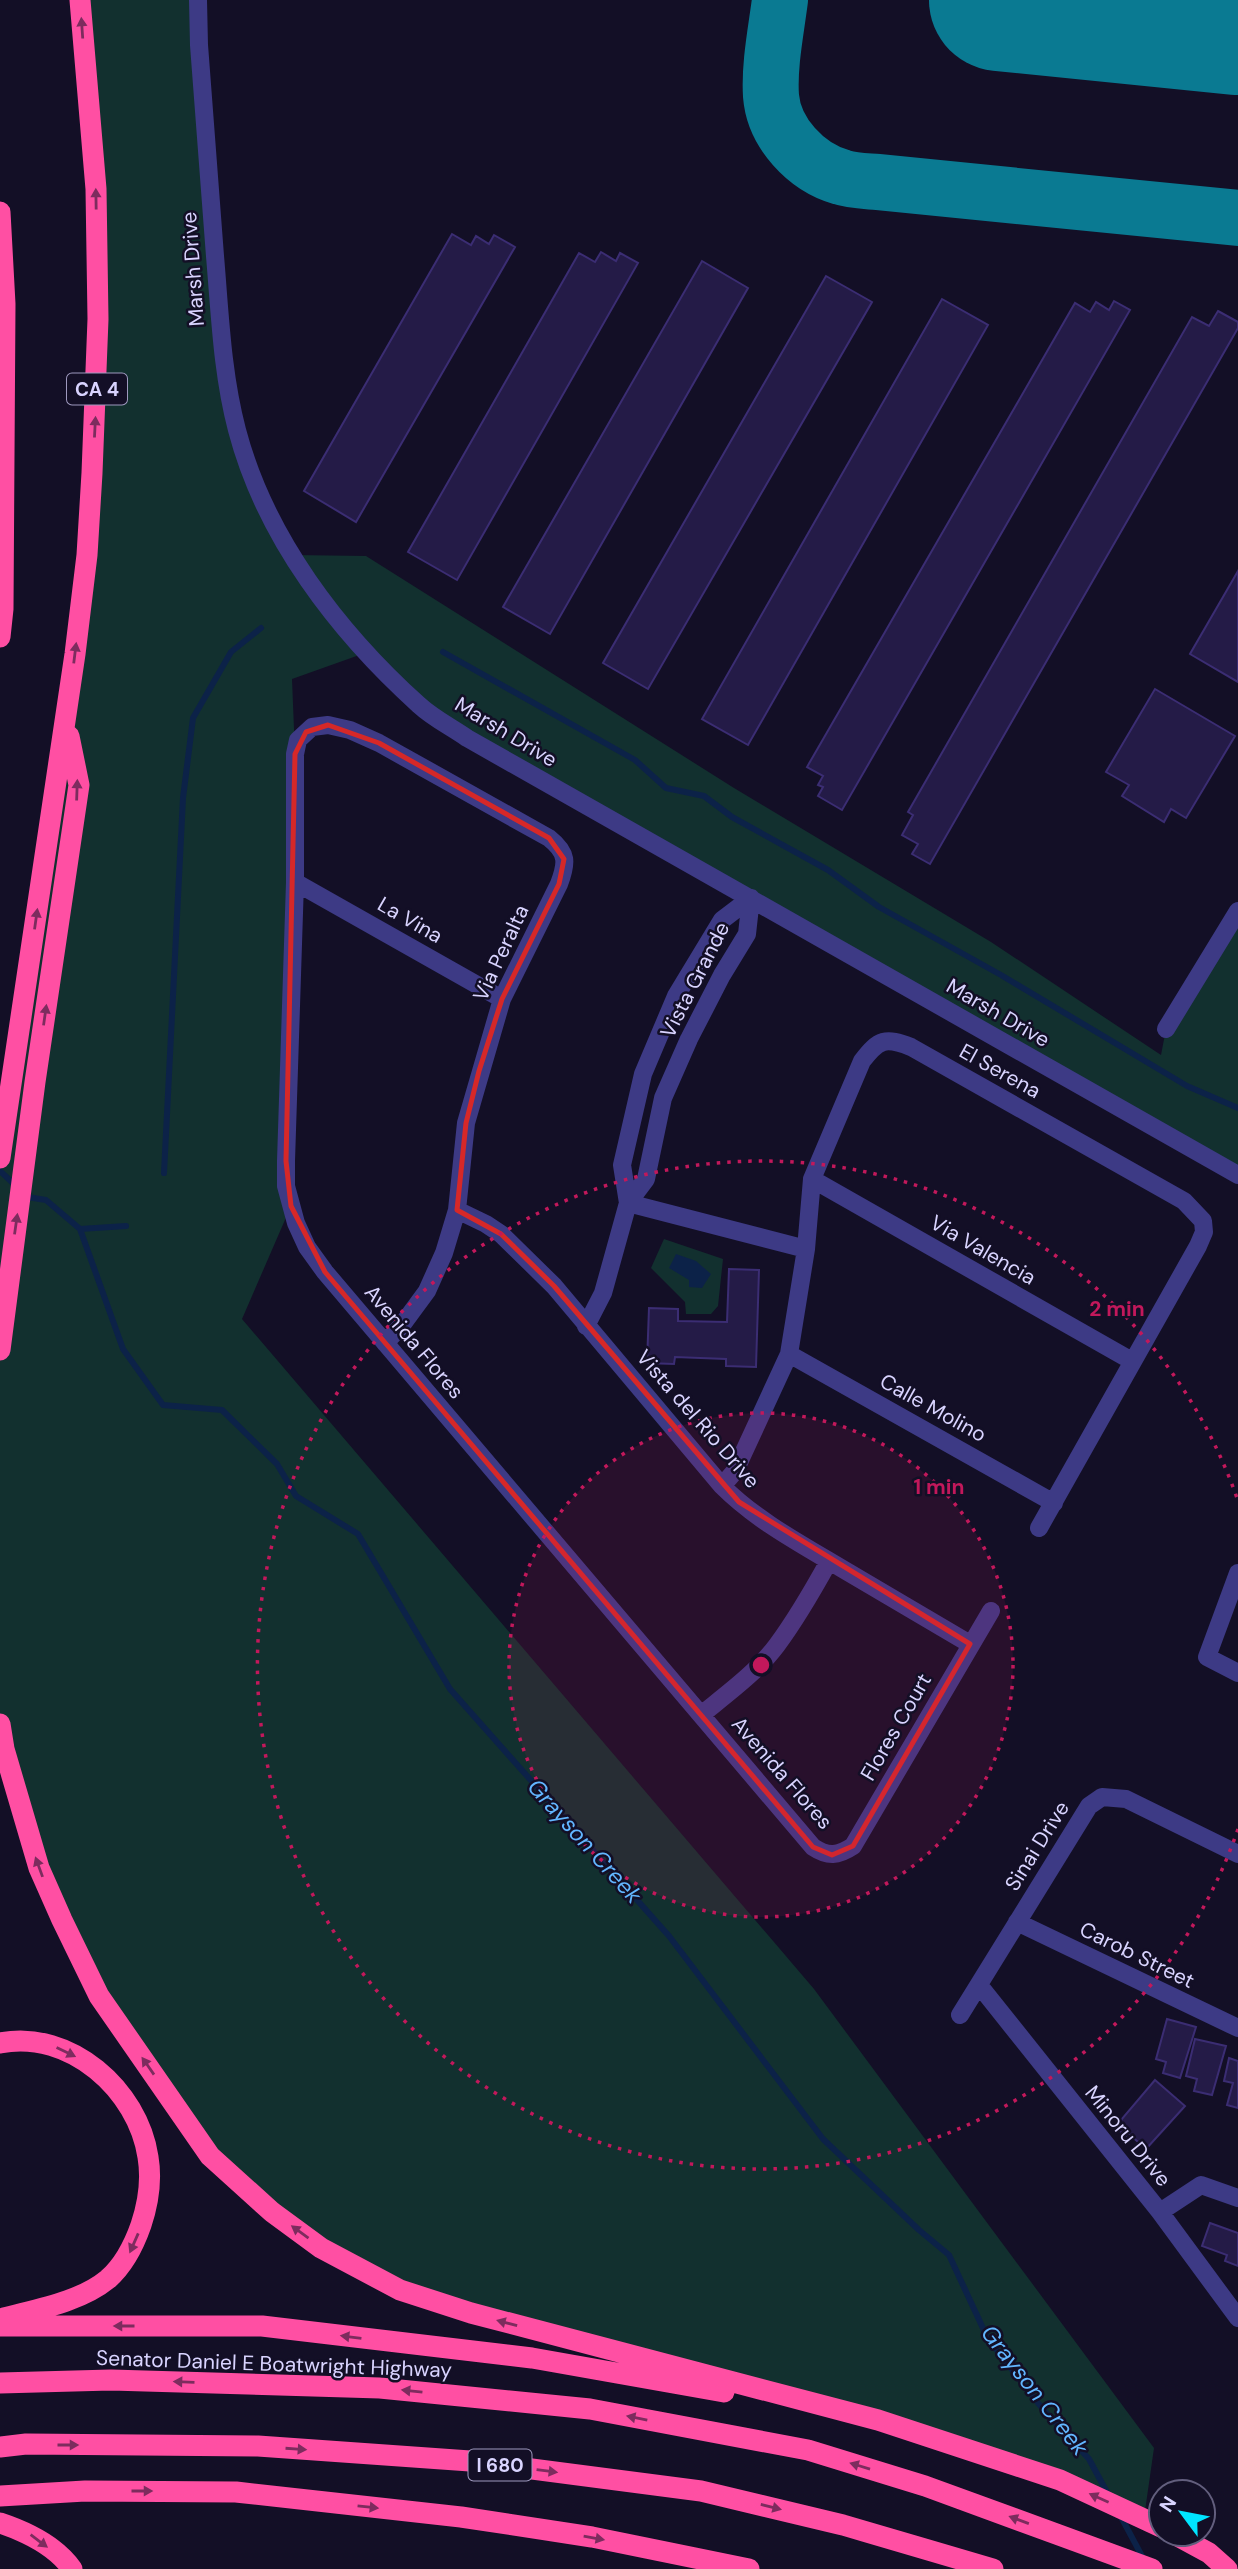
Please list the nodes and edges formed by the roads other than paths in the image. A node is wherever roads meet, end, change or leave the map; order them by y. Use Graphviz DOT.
graph roads {
  1 [pos="80,0"];
  2 [pos="198,0"];
  3 [pos="0,212"];
  4 [pos="0,637"];
  5 [pos="65,721"];
  6 [pos="306,732"];
  7 [pos="295,882"];
  8 [pos="751,898"];
  9 [pos="1238,911"];
  10 [pos="502,999"];
  11 [pos="1166,1029"];
  12 [pos="0,1157"];
  13 [pos="1238,1175"];
  14 [pos="812,1179"];
  15 [pos="628,1203"];
  16 [pos="457,1210"];
  17 [pos="806,1249"];
  18 [pos="586,1326"];
  19 [pos="1,1340"];
  20 [pos="385,1343"];
  21 [pos="0,1350"];
  22 [pos="789,1353"];
  23 [pos="1132,1361"];
  24 [pos="722,1486"];
  25 [pos="1054,1503"];
  26 [pos="1039,1528"];
  27 [pos="829,1561"];
  28 [pos="1238,1573"];
  29 [pos="991,1611"];
  30 [pos="970,1644"];
  31 [pos="1238,1673"];
  32 [pos="701,1714"];
  33 [pos="0,1724"];
  34 [pos="1238,1854"];
  35 [pos="832,1855"];
  36 [pos="1017,1922"];
  37 [pos="979,1985"];
  38 [pos="960,2015"];
  39 [pos="1238,2028"];
  40 [pos="0,2043"];
  41 [pos="1238,2198"];
  42 [pos="1160,2212"];
  43 [pos="1238,2318"];
  44 [pos="0,2319"];
  45 [pos="0,2326"];
  46 [pos="0,2383"];
  47 [pos="878,2420"];
  48 [pos="0,2446"];
  49 [pos="0,2496"];
  50 [pos="1147,2520"];
  51 [pos="0,2523"];
  52 [pos="1200,2548"];
  53 [pos="991,2568"];
  54 [pos="72,2569"];
  55 [pos="749,2569"];
  56 [pos="1152,2569"];
  57 [pos="1227,2569"];
  5 -- 1 [label="highway, CA 4, one-way"];
  2 -- 8 [label="street, Marsh Drive"];
  3 -- 4 [label="highway"];
  12 -- 5 [label="highway, CA 4, one-way"];
  19 -- 5 [label="highway, one-way"];
  6 -- 7 [label="street, Avenida Flores"];
  6 -- 10 [label="street, Via Peralta"];
  7 -- 10 [label="street, La Vina"];
  7 -- 20 [label="street, Avenida Flores"];
  8 -- 13 [label="street, Marsh Drive"];
  8 -- 15 [label="street, Vista Grande"];
  8 -- 15 [label="street, Vista Grande"];
  9 -- 11 [label="street"];
  10 -- 16 [label="street, Via Peralta"];
  14 -- 17 [label="street, El Serena"];
  14 -- 23 [label="street, Via Valencia"];
  14 -- 23 [label="street, El Serena"];
  15 -- 17 [label="street"];
  15 -- 18 [label="street, Vista Grande"];
  16 -- 18 [label="street, Vista del Rio Drive"];
  16 -- 20 [label="street, Via Peralta"];
  17 -- 22 [label="street, El Serena"];
  18 -- 24 [label="street, Vista del Rio Drive"];
  19 -- 21 [label="highway"];
  20 -- 32 [label="street, Avenida Flores"];
  22 -- 24 [label="street, El Serena"];
  22 -- 25 [label="street, Calle Molino"];
  23 -- 25 [label="street, El Serena"];
  24 -- 27 [label="street, Vista del Rio Drive"];
  25 -- 26 [label="street, El Serena"];
  27 -- 30 [label="street, Vista del Rio Drive"];
  27 -- 32 [label="street"];
  28 -- 31 [label="street"];
  29 -- 30 [label="street, Flores Court"];
  30 -- 35 [label="street, Flores Court"];
  32 -- 35 [label="street, Avenida Flores"];
  47 -- 33 [label="highway, one-way"];
  34 -- 36 [label="street, Sinai Drive"];
  36 -- 37 [label="street, Sinai Drive"];
  36 -- 39 [label="street, Carob Street"];
  37 -- 38 [label="street, Sinai Drive"];
  37 -- 42 [label="street, Minoru Drive"];
  40 -- 44 [label="highway, one-way"];
  41 -- 42 [label="street"];
  42 -- 43 [label="street, Minoru Drive"];
  47 -- 45 [label="highway, one-way"];
  56 -- 46 [label="highway, Senator Daniel E Boatwright Highway, one-way"];
  50 -- 47 [label="highway, one-way"];
  48 -- 53 [label="highway, I 680, one-way"];
  49 -- 55 [label="highway, one-way"];
  51 -- 54 [label="highway, one-way"];
  52 -- 57 [label="highway"];
}
